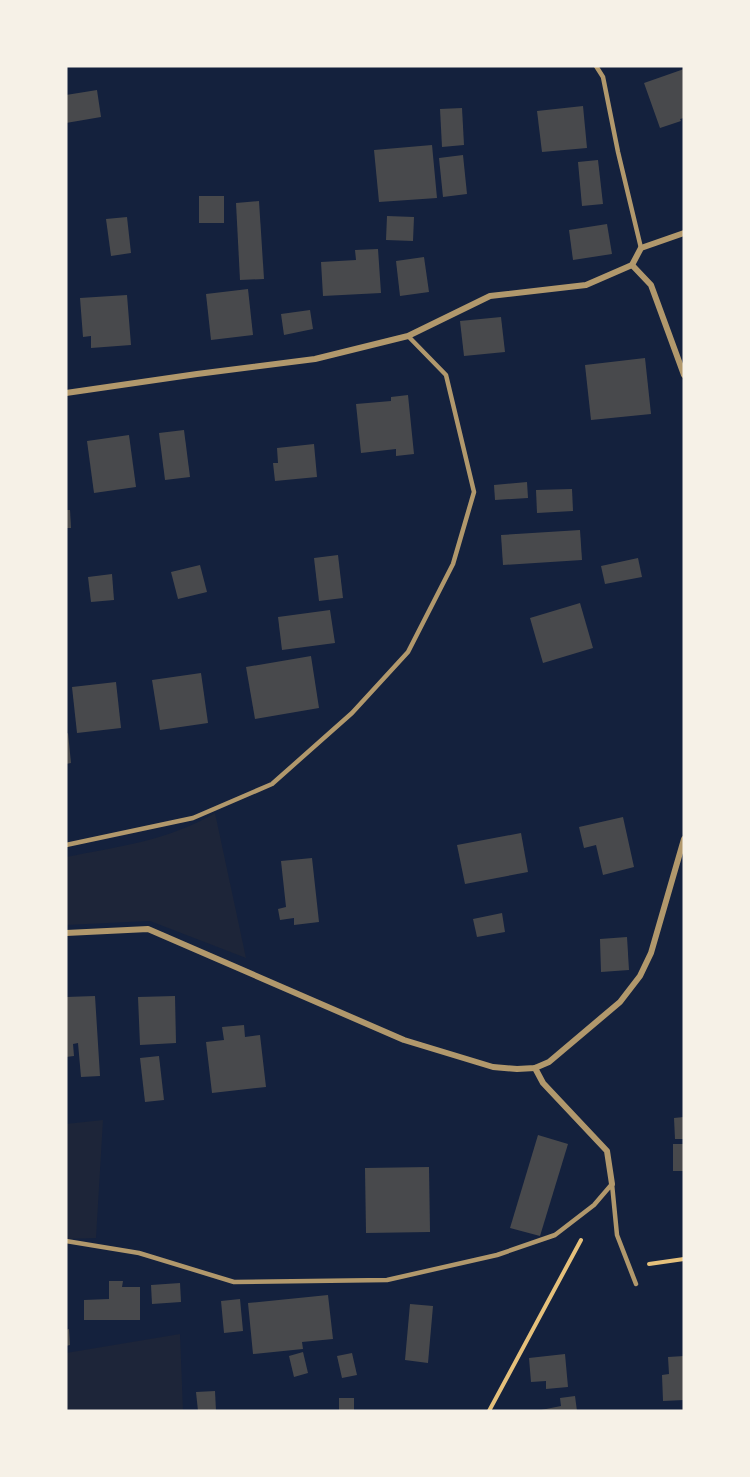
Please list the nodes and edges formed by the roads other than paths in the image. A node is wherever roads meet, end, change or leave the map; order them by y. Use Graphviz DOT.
graph roads {
  1 [pos="596,66"];
  2 [pos="684,233"];
  3 [pos="642,248"];
  4 [pos="632,265"];
  5 [pos="408,336"];
  6 [pos="684,375"];
  7 [pos="66,393"];
  8 [pos="684,839"];
  9 [pos="66,845"];
  10 [pos="66,933"];
  11 [pos="535,1068"];
  12 [pos="612,1184"];
  13 [pos="66,1241"];
  14 [pos="636,1284"];
  1 -- 3 [label="lane"];
  2 -- 3 [label="street"];
  3 -- 4 [label="street"];
  4 -- 5 [label="street"];
  4 -- 6 [label="street"];
  5 -- 7 [label="street"];
  5 -- 9 [label="lane"];
  8 -- 11 [label="street"];
  10 -- 11 [label="street"];
  11 -- 12 [label="street"];
  12 -- 13 [label="lane"];
  12 -- 14 [label="lane"];
}
